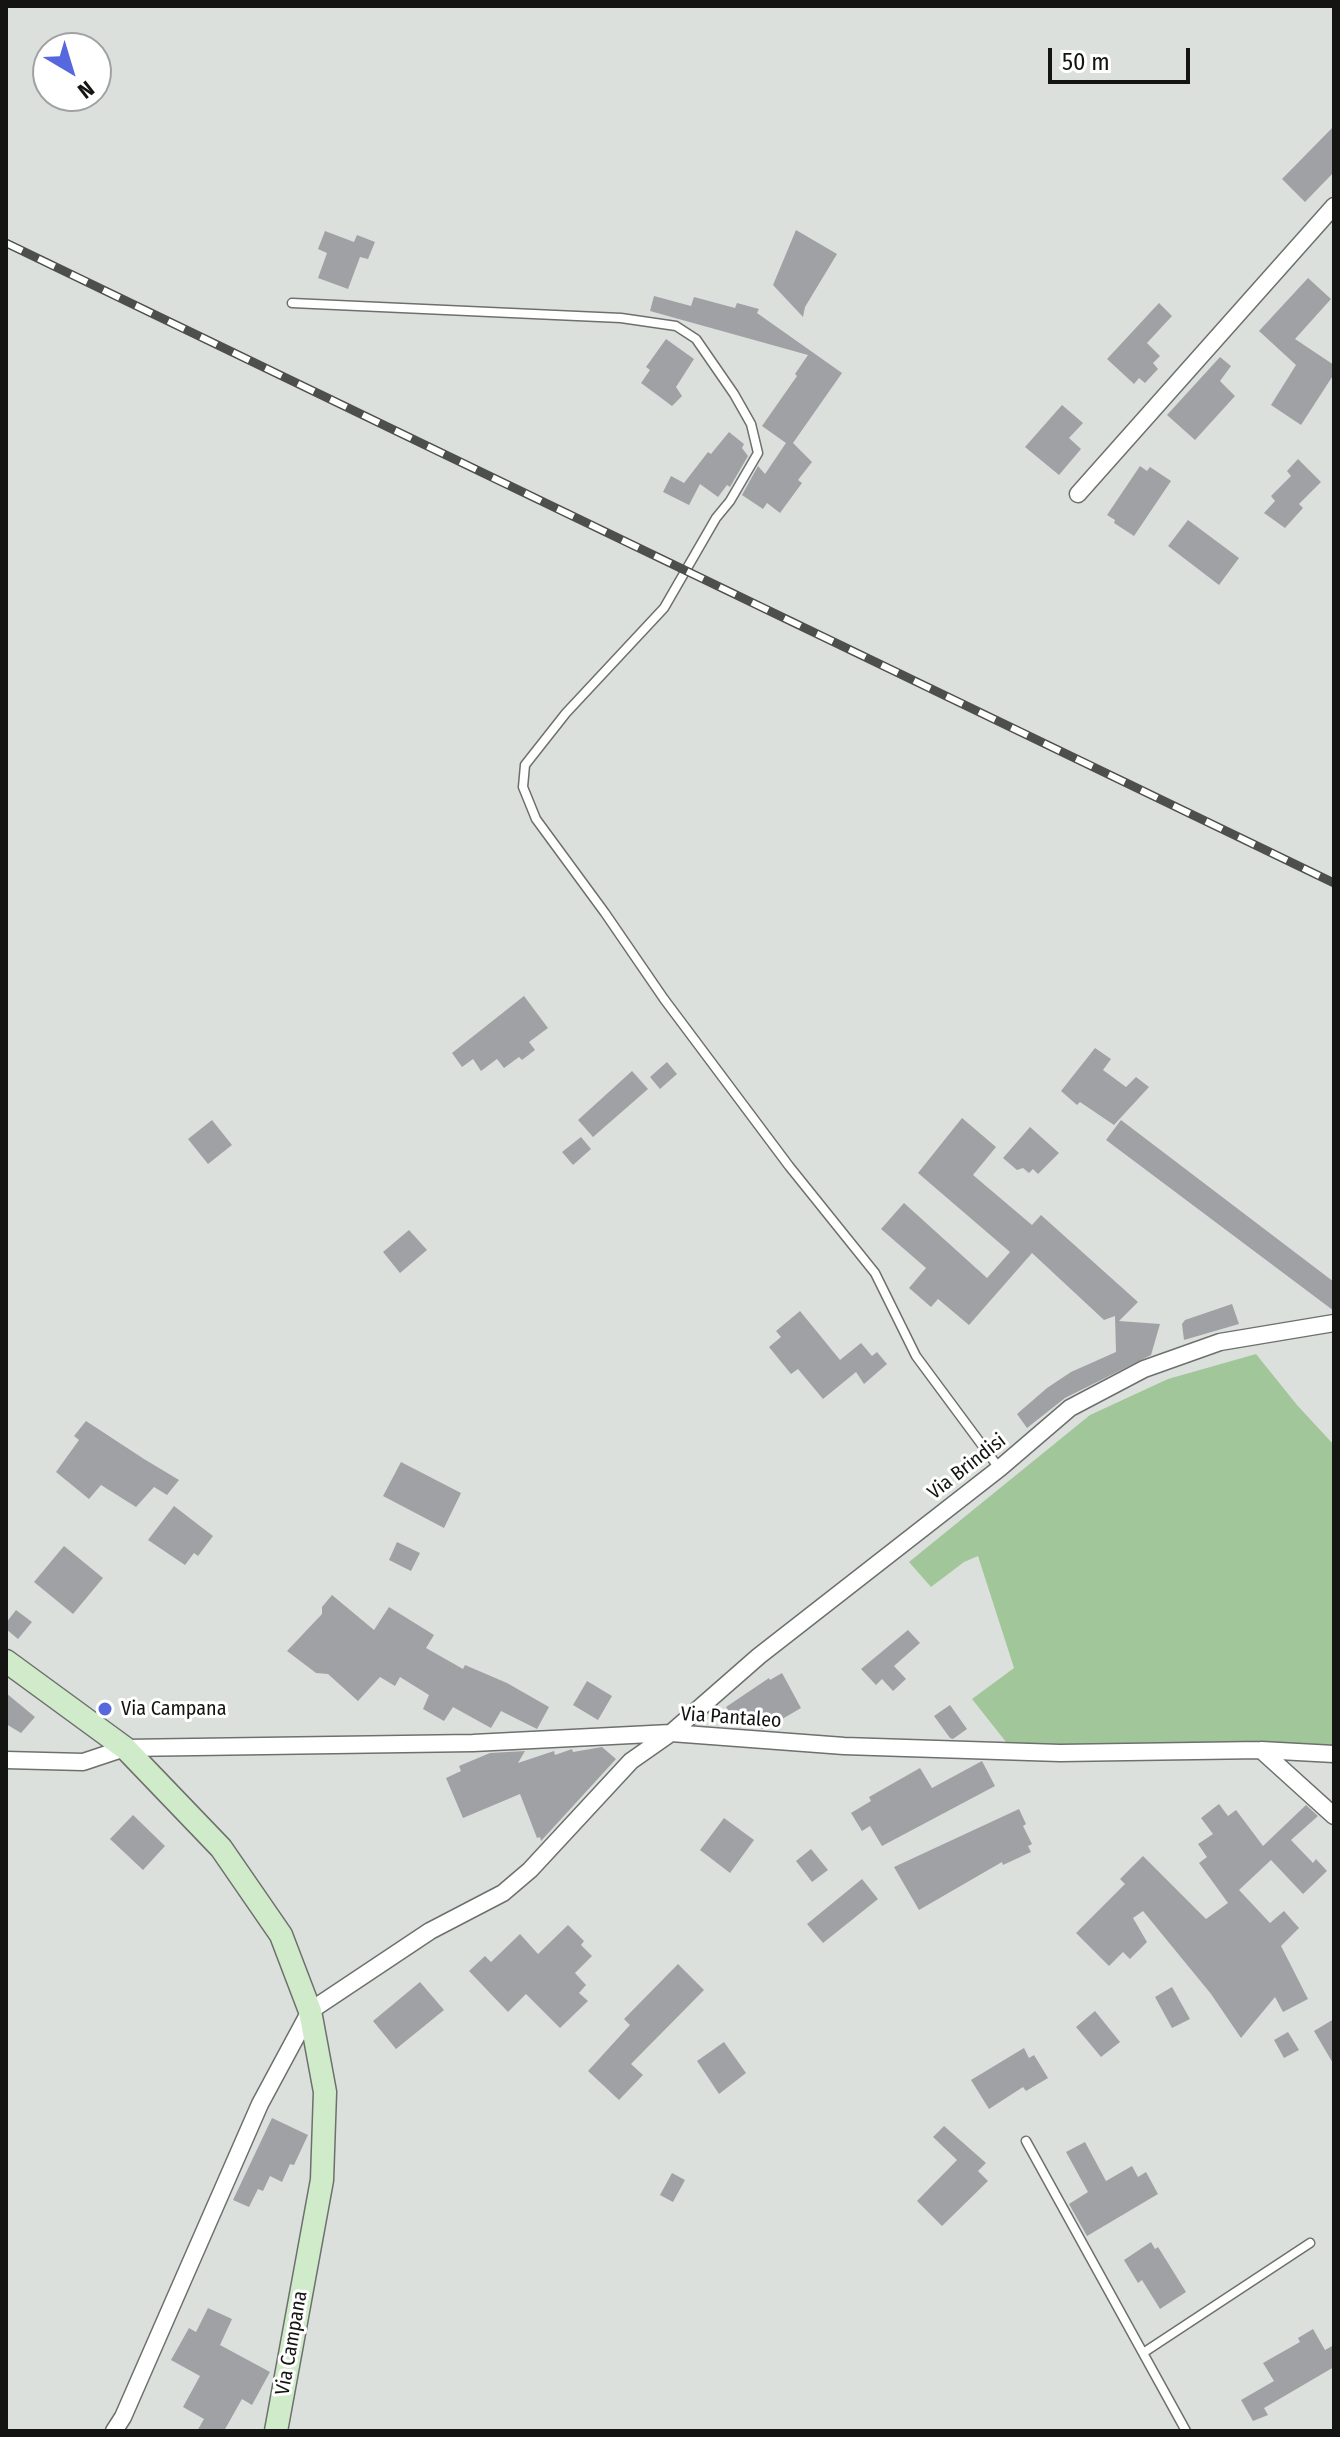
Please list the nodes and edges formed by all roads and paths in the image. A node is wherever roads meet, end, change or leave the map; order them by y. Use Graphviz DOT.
graph roads {
  1 [pos="1334,206"];
  2 [pos="292,303"];
  3 [pos="1078,494"];
  4 [pos="1334,1323"];
  5 [pos="1000,1468"];
  6 [pos="6,1661"];
  7 [pos="671,1733"];
  8 [pos="125,1748"];
  9 [pos="1261,1750"];
  10 [pos="1334,1754"];
  11 [pos="6,1760"];
  12 [pos="1334,1816"];
  13 [pos="310,2011"];
  14 [pos="1026,2141"];
  15 [pos="1310,2243"];
  16 [pos="1143,2353"];
  17 [pos="114,2431"];
  18 [pos="276,2431"];
  19 [pos="1186,2431"];
  1 -- 3 [label="street"];
  2 -- 5 [label="lane"];
  4 -- 5 [label="street, Via Brindisi"];
  5 -- 7 [label="street, Via Brindisi"];
  6 -- 8 [label="main road, Via Campana"];
  7 -- 8 [label="street, Via Pantaleo"];
  7 -- 9 [label="street, Via Pantaleo"];
  7 -- 13 [label="street, Via Brindisi"];
  8 -- 11 [label="street, Via Pantaleo"];
  8 -- 13 [label="main road, Via Campana"];
  9 -- 10 [label="street, Via Pantaleo"];
  9 -- 12 [label="street"];
  13 -- 17 [label="street"];
  13 -- 18 [label="main road, Via Campana"];
  14 -- 16 [label="lane"];
  15 -- 16 [label="lane"];
  16 -- 19 [label="lane"];
}
